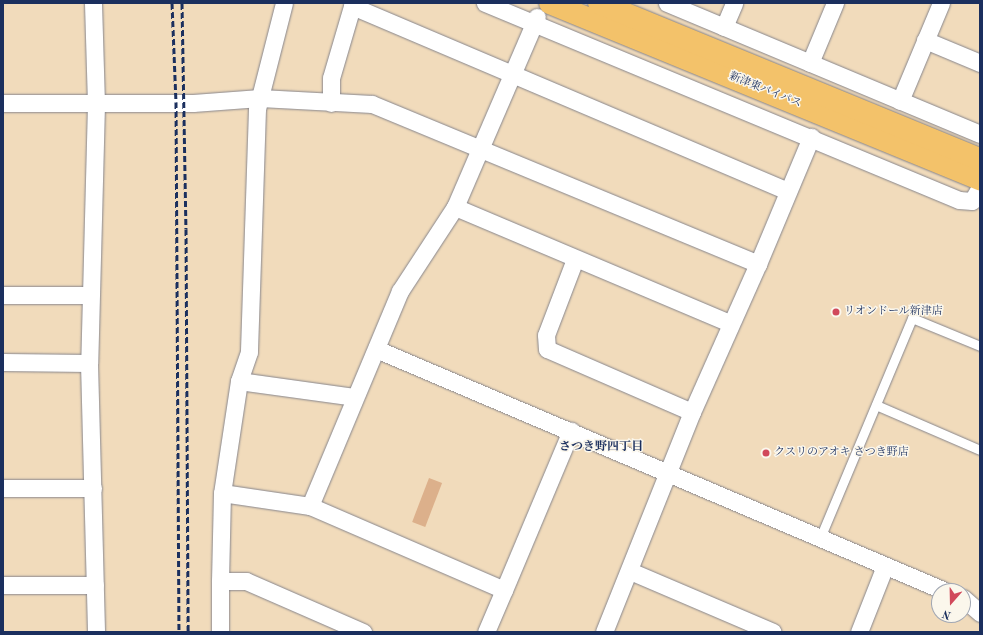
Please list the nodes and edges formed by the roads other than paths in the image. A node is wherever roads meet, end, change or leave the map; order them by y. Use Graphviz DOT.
graph roads {
  1 [pos="94,3"];
  2 [pos="284,3"];
  3 [pos="485,3"];
  4 [pos="599,3"];
  5 [pos="667,3"];
  6 [pos="734,3"];
  7 [pos="835,3"];
  8 [pos="941,3"];
  9 [pos="540,15"];
  10 [pos="724,27"];
  11 [pos="925,40"];
  12 [pos="810,63"];
  13 [pos="980,63"];
  14 [pos="511,74"];
  15 [pos="260,98"];
  16 [pos="900,101"];
  17 [pos="3,103"];
  18 [pos="331,103"];
  19 [pos="96,104"];
  20 [pos="980,134"];
  21 [pos="811,137"];
  22 [pos="479,149"];
  23 [pos="980,159"];
  24 [pos="980,179"];
  25 [pos="980,187"];
  26 [pos="787,191"];
  27 [pos="455,207"];
  28 [pos="575,259"];
  29 [pos="758,264"];
  30 [pos="3,295"];
  31 [pos="90,295"];
  32 [pos="730,323"];
  33 [pos="980,346"];
  34 [pos="376,349"];
  35 [pos="3,362"];
  36 [pos="89,363"];
  37 [pos="239,381"];
  38 [pos="354,397"];
  39 [pos="876,405"];
  40 [pos="692,412"];
  41 [pos="571,431"];
  42 [pos="980,450"];
  43 [pos="667,472"];
  44 [pos="3,488"];
  45 [pos="93,488"];
  46 [pos="222,493"];
  47 [pos="310,506"];
  48 [pos="820,538"];
  49 [pos="885,566"];
  50 [pos="630,571"];
  51 [pos="220,581"];
  52 [pos="3,585"];
  53 [pos="96,585"];
  54 [pos="931,585"];
  55 [pos="504,590"];
  56 [pos="971,605"];
  57 [pos="980,613"];
  58 [pos="607,631"];
  59 [pos="96,632"];
  60 [pos="220,632"];
  61 [pos="363,632"];
  62 [pos="486,632"];
  63 [pos="773,632"];
  64 [pos="859,632"];
  1 -- 19 [label="street"];
  2 -- 15 [label="street"];
  3 -- 9 [label="street"];
  4 -- 23 [label="highway, 新津東バイパス"];
  5 -- 10 [label="street"];
  6 -- 10 [label="street"];
  7 -- 12 [label="street"];
  8 -- 11 [label="street"];
  9 -- 14 [label="street"];
  9 -- 21 [label="street"];
  9 -- 24 [label="highway, 新津東バイパス"];
  10 -- 12 [label="street"];
  11 -- 13 [label="street"];
  11 -- 16 [label="street"];
  12 -- 16 [label="street"];
  14 -- 18 [label="street"];
  14 -- 22 [label="street"];
  14 -- 26 [label="street"];
  15 -- 18 [label="street"];
  15 -- 19 [label="street"];
  15 -- 37 [label="street"];
  16 -- 20 [label="street"];
  17 -- 19 [label="street"];
  18 -- 22 [label="street"];
  19 -- 31 [label="street"];
  21 -- 25 [label="street"];
  21 -- 26 [label="street"];
  22 -- 27 [label="street"];
  22 -- 29 [label="street"];
  26 -- 29 [label="street"];
  27 -- 28 [label="street"];
  27 -- 34 [label="street"];
  28 -- 32 [label="street"];
  28 -- 40 [label="street"];
  29 -- 32 [label="street"];
  30 -- 31 [label="street"];
  31 -- 36 [label="street"];
  32 -- 40 [label="street"];
  33 -- 39 [label="lane"];
  34 -- 38 [label="street"];
  34 -- 41 [label="street"];
  35 -- 36 [label="street"];
  36 -- 45 [label="street"];
  37 -- 38 [label="street"];
  37 -- 46 [label="street"];
  38 -- 47 [label="street"];
  39 -- 42 [label="lane"];
  39 -- 48 [label="lane"];
  40 -- 43 [label="street"];
  41 -- 43 [label="street"];
  41 -- 55 [label="street"];
  43 -- 48 [label="street"];
  43 -- 50 [label="street"];
  44 -- 45 [label="street"];
  45 -- 53 [label="street"];
  46 -- 47 [label="street"];
  46 -- 51 [label="street"];
  47 -- 55 [label="street"];
  48 -- 49 [label="street"];
  49 -- 54 [label="street"];
  49 -- 64 [label="street"];
  50 -- 58 [label="street"];
  50 -- 63 [label="street"];
  51 -- 60 [label="street"];
  51 -- 61 [label="street"];
  52 -- 53 [label="street"];
  53 -- 59 [label="street"];
  55 -- 62 [label="street"];
  56 -- 57 [label="street"];
}
